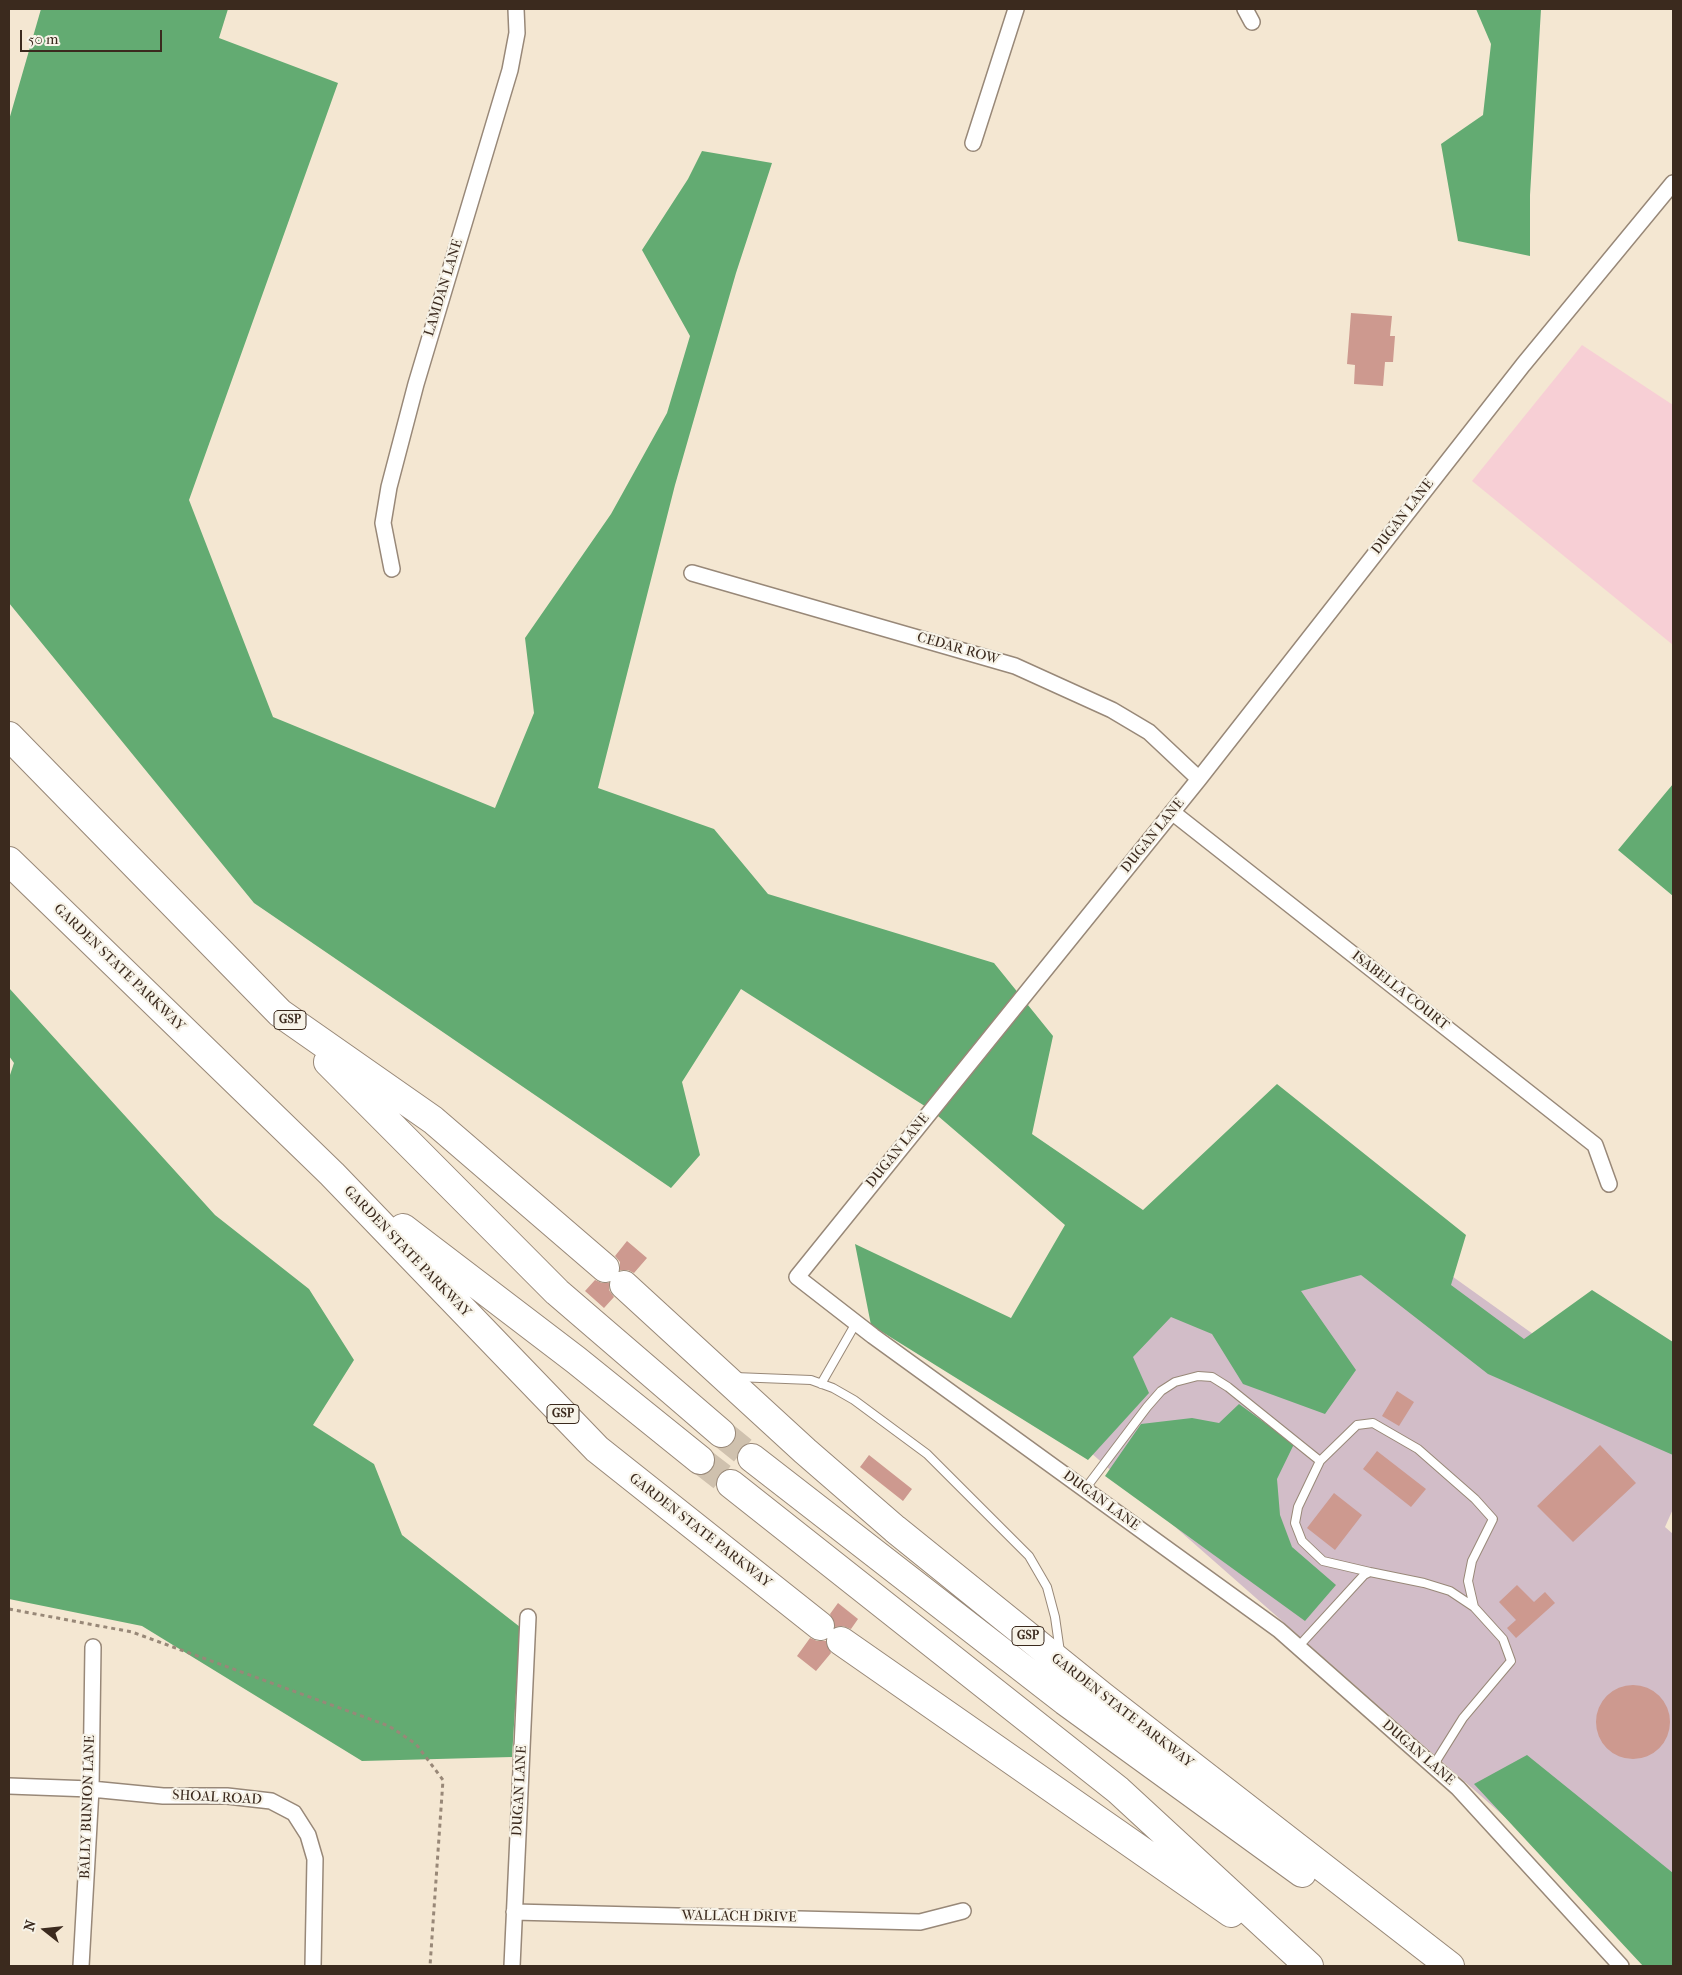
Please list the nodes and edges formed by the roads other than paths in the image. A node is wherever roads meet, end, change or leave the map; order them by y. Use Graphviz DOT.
graph roads {
  1 [pos="516,9"];
  2 [pos="1016,9"];
  3 [pos="974,142"];
  4 [pos="1673,183"];
  5 [pos="392,569"];
  6 [pos="692,573"];
  7 [pos="9,736"];
  8 [pos="1199,779"];
  9 [pos="1172,812"];
  10 [pos="9,861"];
  11 [pos="280,1013"];
  12 [pos="332,1174"];
  13 [pos="1609,1184"];
  14 [pos="856,1323"];
  15 [pos="723,1376"];
  16 [pos="821,1384"];
  17 [pos="721,1433"];
  18 [pos="752,1458"];
  19 [pos="700,1460"];
  20 [pos="1320,1461"];
  21 [pos="731,1484"];
  22 [pos="1085,1489"];
  23 [pos="1370,1572"];
  24 [pos="1474,1607"];
  25 [pos="528,1617"];
  26 [pos="93,1647"];
  27 [pos="1298,1647"];
  28 [pos="1062,1664"];
  29 [pos="1433,1766"];
  30 [pos="9,1786"];
  31 [pos="91,1789"];
  32 [pos="963,1911"];
  33 [pos="514,1912"];
  34 [pos="81,1966"];
  35 [pos="313,1966"];
  36 [pos="512,1966"];
  37 [pos="1301,1966"];
  38 [pos="1309,1966"];
  39 [pos="1433,1966"];
  40 [pos="1450,1966"];
  41 [pos="1621,1966"];
  1 -- 5 [label="street, LAMDAN LANE"];
  2 -- 3 [label="street"];
  4 -- 8 [label="street, DUGAN LANE"];
  6 -- 8 [label="street, CEDAR ROW"];
  7 -- 11 [label="highway, GARDEN STATE PARKWAY / GSP"];
  8 -- 9 [label="street, DUGAN LANE"];
  9 -- 13 [label="street, ISABELLA COURT"];
  9 -- 14 [label="street, DUGAN LANE"];
  10 -- 12 [label="highway, GARDEN STATE PARKWAY / GSP"];
  11 -- 15 [label="highway, GARDEN STATE PARKWAY / GSP"];
  11 -- 17 [label="highway"];
  12 -- 19 [label="highway"];
  12 -- 37 [label="highway, GARDEN STATE PARKWAY / GSP"];
  14 -- 16 [label="lane"];
  14 -- 22 [label="street, DUGAN LANE"];
  15 -- 16 [label="lane"];
  15 -- 28 [label="highway, GARDEN STATE PARKWAY / GSP"];
  16 -- 28 [label="lane"];
  18 -- 39 [label="highway"];
  20 -- 22 [label="lane"];
  20 -- 23 [label="lane"];
  20 -- 24 [label="lane"];
  21 -- 38 [label="highway"];
  22 -- 27 [label="street, DUGAN LANE"];
  23 -- 24 [label="lane"];
  23 -- 27 [label="lane"];
  24 -- 29 [label="lane"];
  25 -- 33 [label="street, DUGAN LANE"];
  26 -- 31 [label="street, BALLY BUNION LANE"];
  27 -- 29 [label="street, DUGAN LANE"];
  28 -- 40 [label="highway, GARDEN STATE PARKWAY / GSP"];
  29 -- 41 [label="street, DUGAN LANE"];
  30 -- 31 [label="street, SHOAL ROAD"];
  31 -- 34 [label="street, BALLY BUNION LANE"];
  31 -- 35 [label="street, SHOAL ROAD"];
  32 -- 33 [label="street, WALLACH DRIVE"];
  33 -- 36 [label="street, DUGAN LANE"];
}
